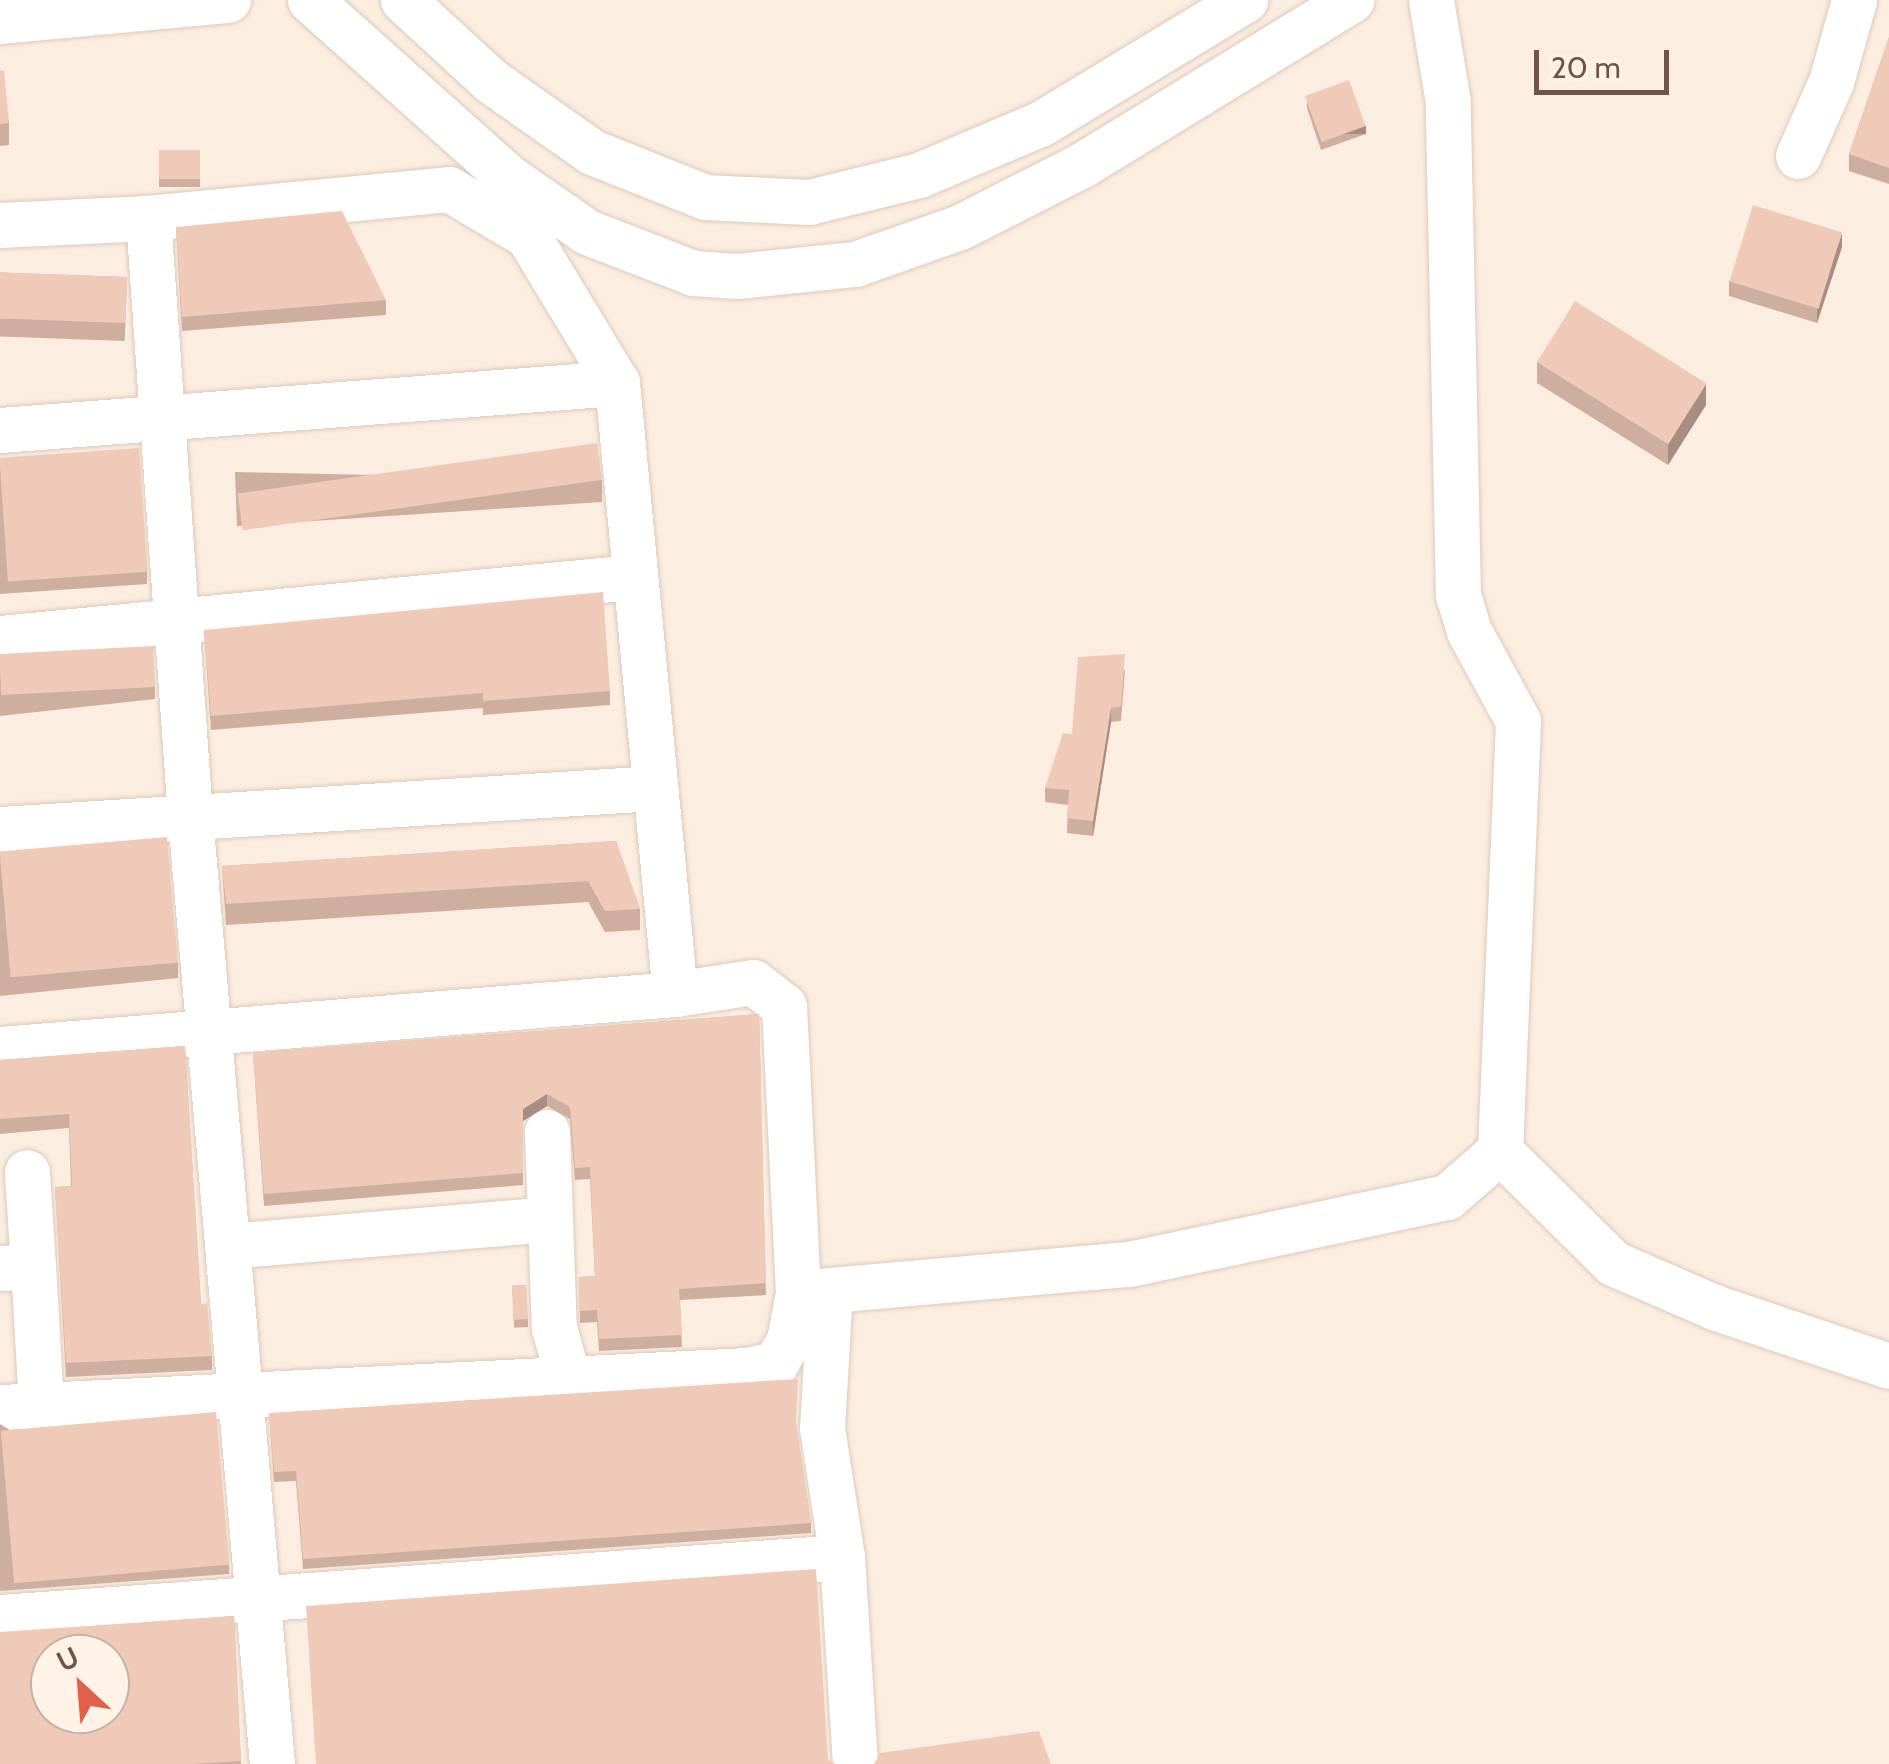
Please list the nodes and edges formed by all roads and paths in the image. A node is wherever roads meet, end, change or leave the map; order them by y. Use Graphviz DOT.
graph roads {
  1 [pos="228,0"];
  2 [pos="310,0"];
  3 [pos="403,0"];
  4 [pos="1246,0"];
  5 [pos="1352,0"];
  6 [pos="1431,0"];
  7 [pos="1854,0"];
  8 [pos="0,20"];
  9 [pos="1798,156"];
  10 [pos="148,218"];
  11 [pos="0,225"];
  12 [pos="617,384"];
  13 [pos="164,420"];
  14 [pos="0,430"];
  15 [pos="632,577"];
  16 [pos="180,618"];
  17 [pos="0,638"];
  18 [pos="656,788"];
  19 [pos="190,817"];
  20 [pos="0,829"];
  21 [pos="675,994"];
  22 [pos="211,1034"];
  23 [pos="0,1049"];
  24 [pos="547,1132"];
  25 [pos="1500,1152"];
  26 [pos="28,1172"];
  27 [pos="550,1219"];
  28 [pos="228,1246"];
  29 [pos="17,1267"];
  30 [pos="814,1291"];
  31 [pos="1889,1366"];
  32 [pos="567,1374"];
  33 [pos="237,1393"];
  34 [pos="20,1406"];
  35 [pos="842,1557"];
  36 [pos="256,1594"];
  37 [pos="0,1616"];
  38 [pos="272,1764"];
  39 [pos="854,1764"];
  1 -- 8 [label="street"];
  2 -- 5 [label="street"];
  3 -- 4 [label="street"];
  6 -- 25 [label="street"];
  7 -- 9 [label="street"];
  10 -- 11 [label="street"];
  10 -- 12 [label="street"];
  10 -- 13 [label="street"];
  12 -- 13 [label="street"];
  12 -- 15 [label="street"];
  13 -- 14 [label="street"];
  13 -- 16 [label="street"];
  15 -- 16 [label="street"];
  15 -- 18 [label="street"];
  16 -- 17 [label="street"];
  16 -- 19 [label="street"];
  18 -- 19 [label="street"];
  18 -- 21 [label="street"];
  19 -- 20 [label="street"];
  19 -- 22 [label="street"];
  21 -- 22 [label="street"];
  21 -- 30 [label="street"];
  22 -- 23 [label="street"];
  22 -- 28 [label="street"];
  24 -- 27 [label="street"];
  25 -- 30 [label="street"];
  25 -- 31 [label="street"];
  26 -- 29 [label="street"];
  27 -- 28 [label="street"];
  27 -- 32 [label="street"];
  28 -- 33 [label="street"];
  29 -- 34 [label="street"];
  30 -- 32 [label="street"];
  30 -- 35 [label="street"];
  32 -- 33 [label="street"];
  33 -- 34 [label="street"];
  33 -- 36 [label="street"];
  35 -- 36 [label="street"];
  35 -- 39 [label="street"];
  36 -- 37 [label="street"];
  36 -- 38 [label="street"];
}
